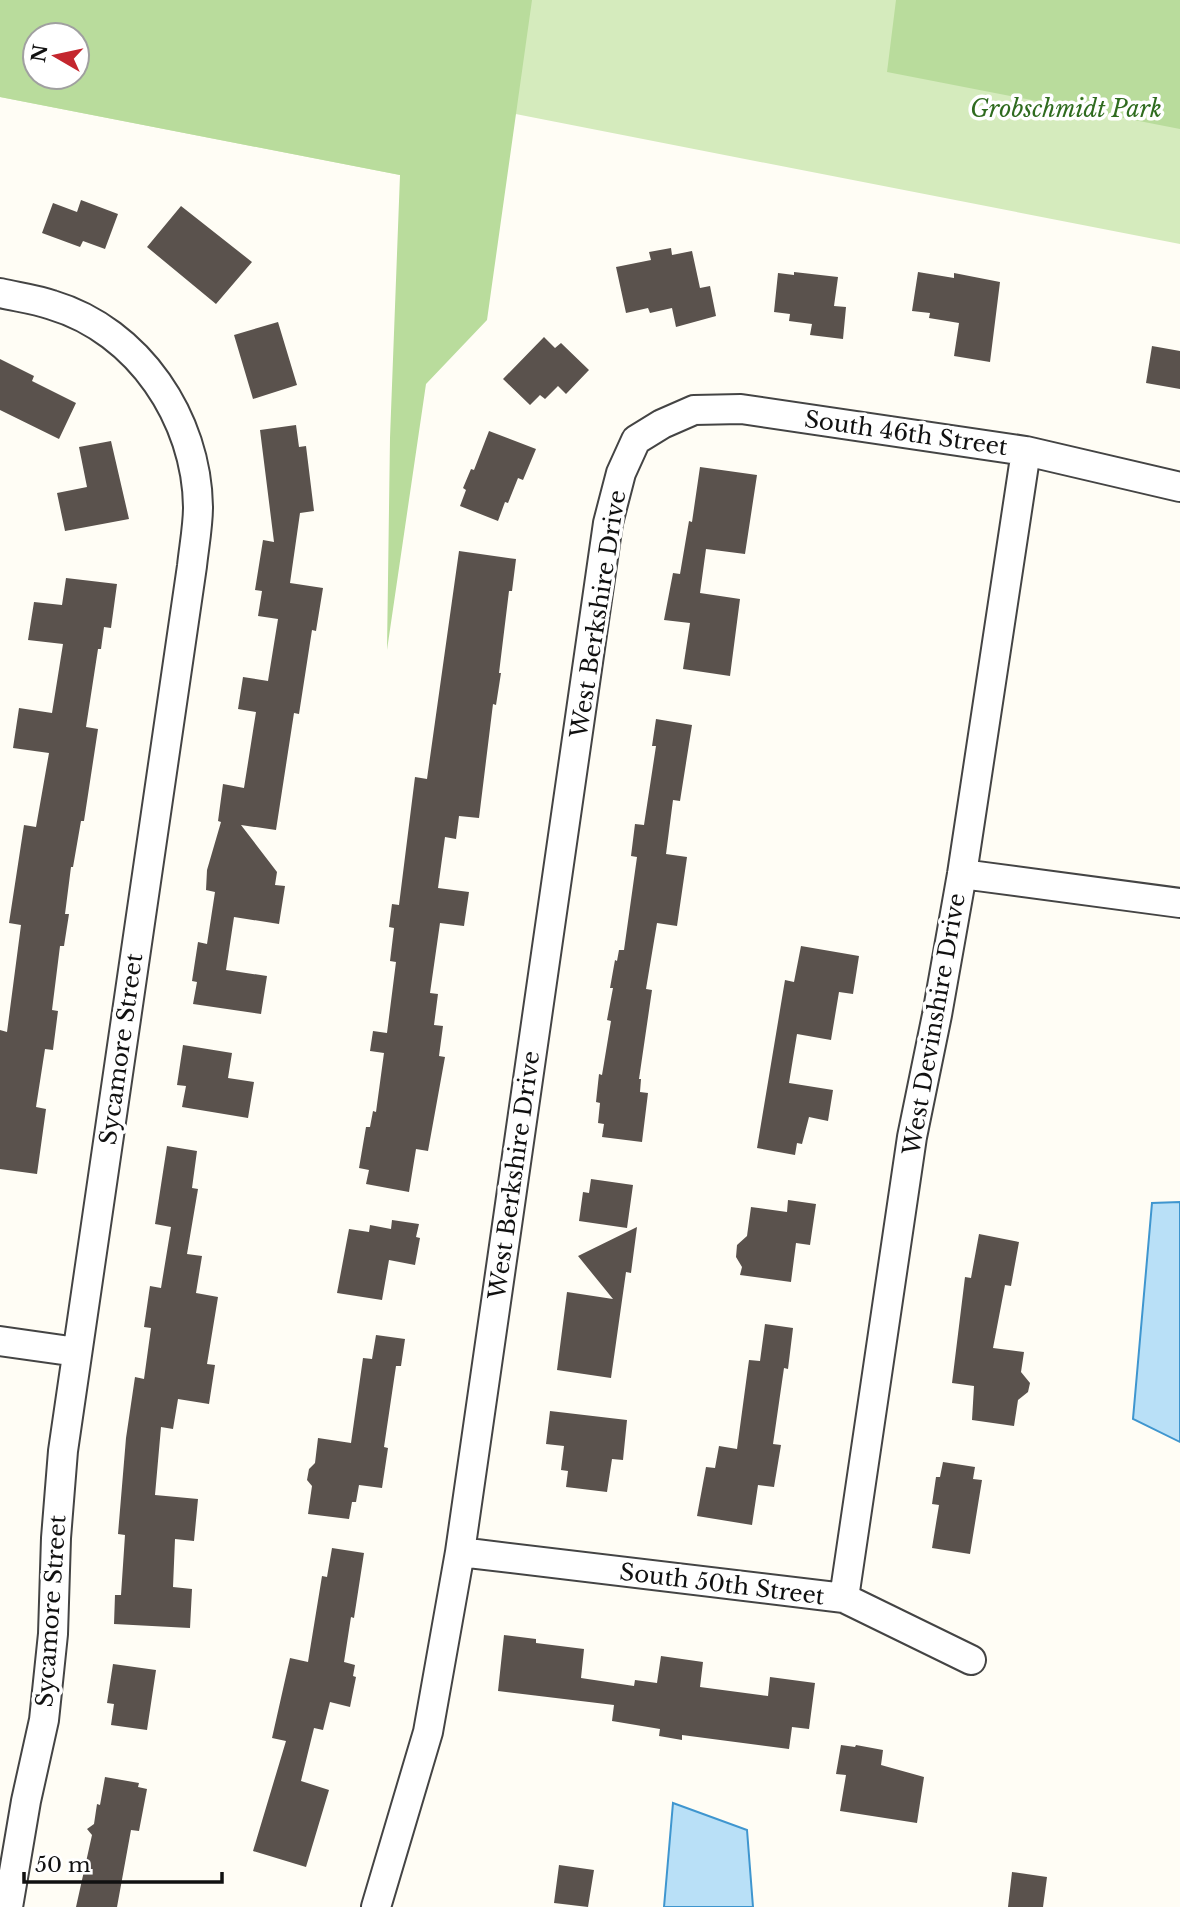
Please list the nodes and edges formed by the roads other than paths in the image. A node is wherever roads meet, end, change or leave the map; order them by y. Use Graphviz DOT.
graph roads {
  1 [pos="0,293"];
  2 [pos="636,440"];
  3 [pos="1026,451"];
  4 [pos="1180,487"];
  5 [pos="962,874"];
  6 [pos="1180,903"];
  7 [pos="0,1341"];
  8 [pos="77,1352"];
  9 [pos="460,1552"];
  10 [pos="844,1598"];
  11 [pos="971,1660"];
  12 [pos="13,1798"];
  13 [pos="8,1907"];
  14 [pos="376,1907"];
  1 -- 8 [label="street, Sycamore Street"];
  2 -- 3 [label="street, South 46th Street"];
  2 -- 9 [label="street, West Berkshire Drive"];
  3 -- 4 [label="street, South 46th Street"];
  3 -- 5 [label="street, West Devinshire Drive"];
  5 -- 6 [label="street"];
  5 -- 10 [label="street, West Devinshire Drive"];
  7 -- 8 [label="street"];
  8 -- 12 [label="street, Sycamore Street"];
  9 -- 10 [label="street, South 50th Street"];
  9 -- 14 [label="street, West Berkshire Drive"];
  10 -- 11 [label="street, South 50th Street"];
  12 -- 13 [label="street, Sycamore Street"];
}
